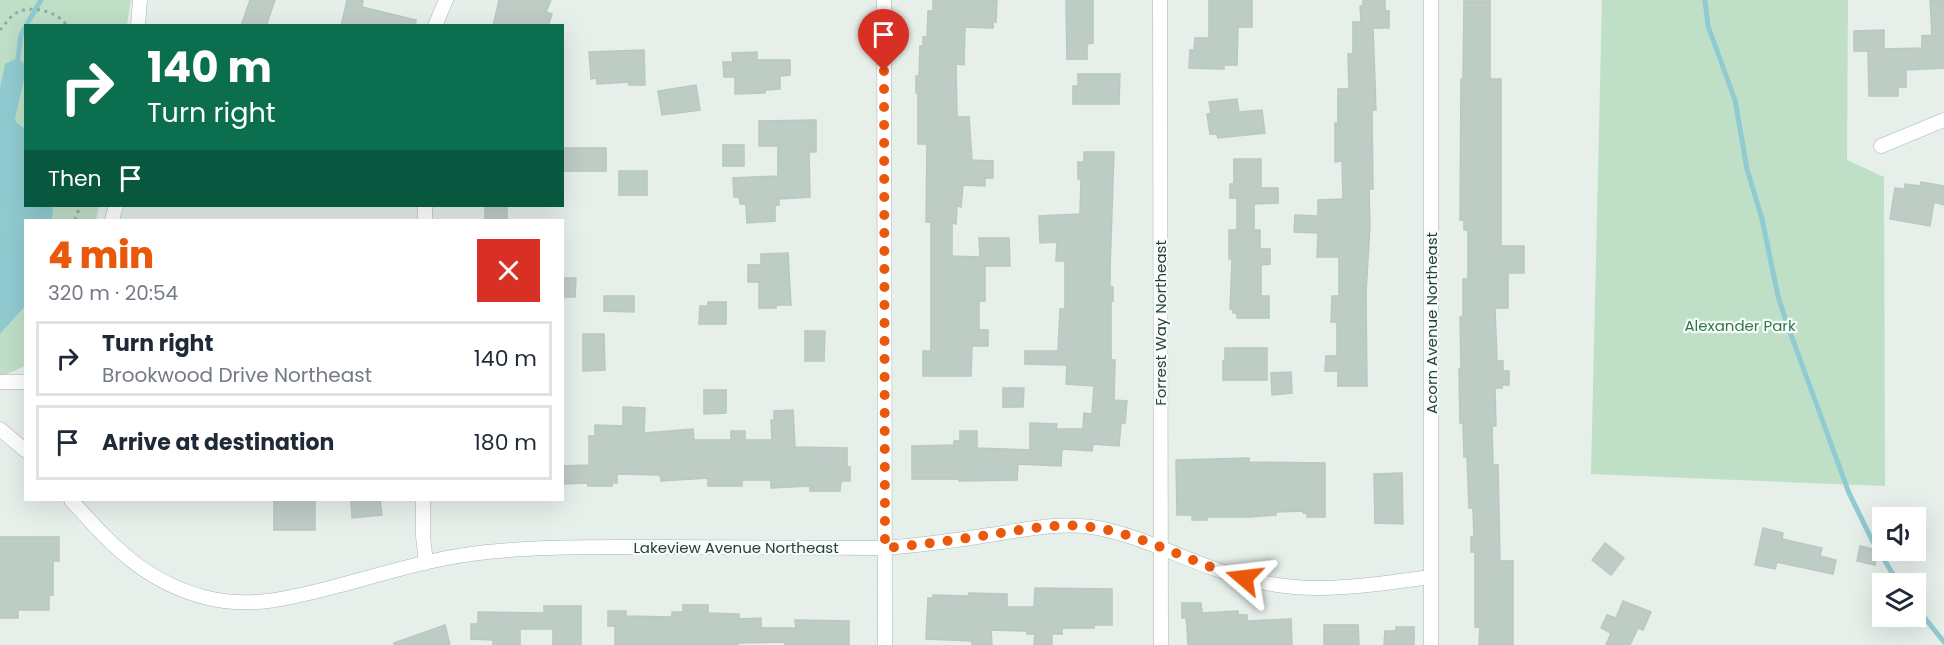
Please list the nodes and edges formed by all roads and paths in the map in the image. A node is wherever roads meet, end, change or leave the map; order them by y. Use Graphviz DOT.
graph roads {
  1 [pos="140,0"];
  2 [pos="446,0"];
  3 [pos="884,0"];
  4 [pos="1160,0"];
  5 [pos="1431,0"];
  6 [pos="66,24"];
  7 [pos="138,24"];
  8 [pos="436,24"];
  9 [pos="0,30"];
  10 [pos="1944,120"];
  11 [pos="1881,146"];
  12 [pos="0,382"];
  13 [pos="24,382"];
  14 [pos="0,429"];
  15 [pos="24,449"];
  16 [pos="72,501"];
  17 [pos="423,501"];
  18 [pos="885,548"];
  19 [pos="1160,548"];
  20 [pos="426,563"];
  21 [pos="1431,577"];
  22 [pos="885,645"];
  23 [pos="1161,645"];
  24 [pos="1431,645"];
  1 -- 7 [label="street"];
  2 -- 8 [label="street"];
  3 -- 18 [label="street"];
  4 -- 19 [label="street, Forrest Way Northeast"];
  5 -- 21 [label="street, Acorn Avenue Northeast"];
  6 -- 9 [label="path"];
  10 -- 11 [label="street"];
  12 -- 13 [label="street"];
  14 -- 15 [label="street"];
  16 -- 20 [label="street, Lakeview Avenue Northeast"];
  17 -- 20 [label="street"];
  18 -- 19 [label="street, Lakeview Avenue Northeast"];
  18 -- 20 [label="street, Lakeview Avenue Northeast"];
  18 -- 22 [label="street"];
  19 -- 21 [label="street, Lakeview Avenue Northeast"];
  19 -- 23 [label="street, Forrest Way Northeast"];
  21 -- 24 [label="street, Acorn Avenue Northeast"];
}
